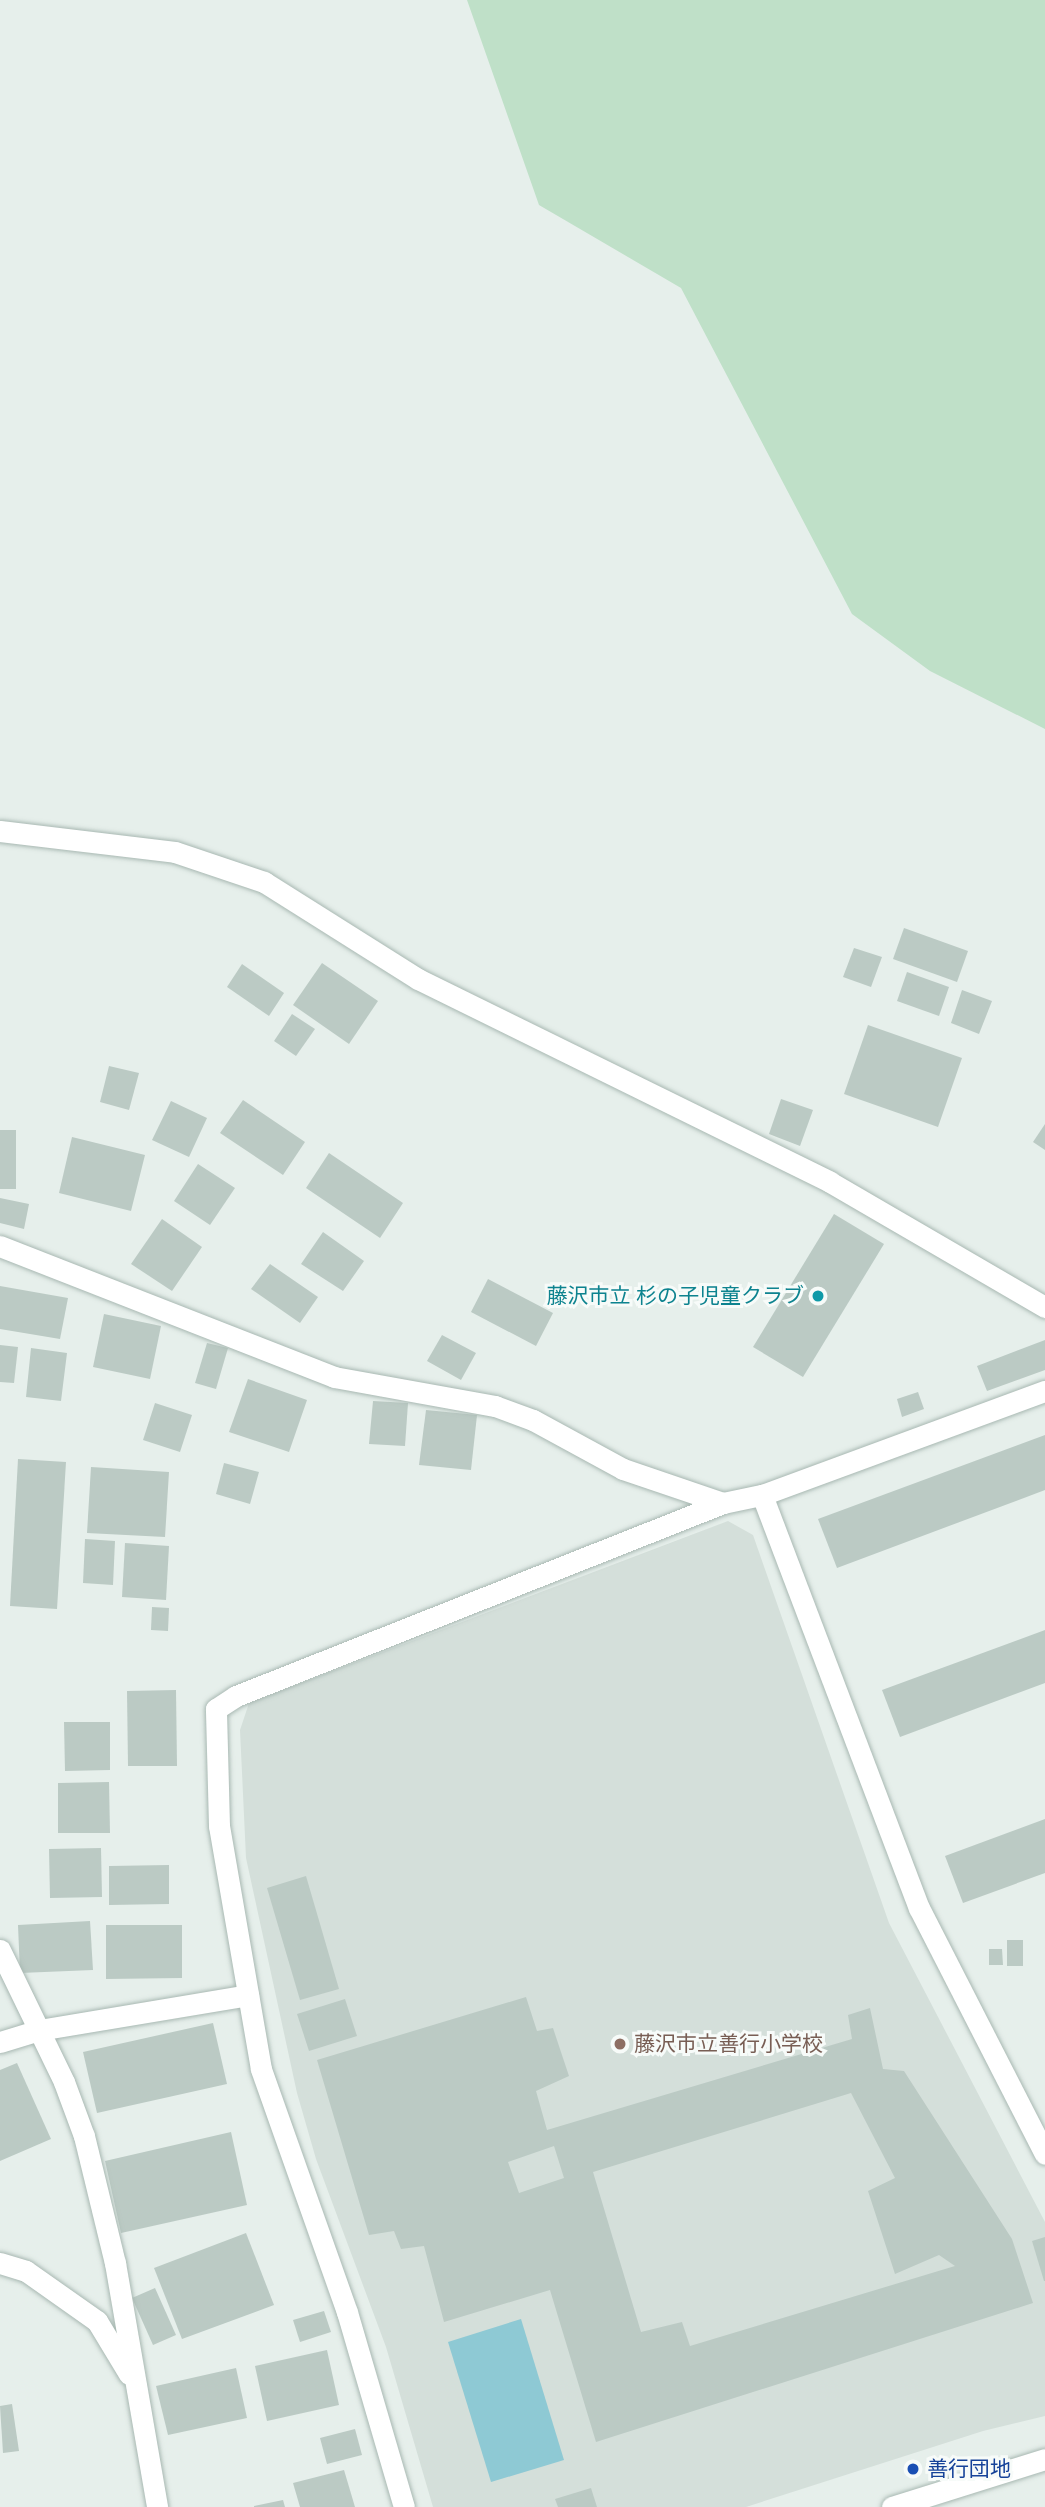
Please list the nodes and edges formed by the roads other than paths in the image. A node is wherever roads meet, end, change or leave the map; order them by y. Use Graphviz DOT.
graph roads {
  1 [pos="0,831"];
  2 [pos="0,1246"];
  3 [pos="1045,1307"];
  4 [pos="1045,1391"];
  5 [pos="762,1495"];
  6 [pos="723,1503"];
  7 [pos="0,1950"];
  8 [pos="248,1995"];
  9 [pos="40,2030"];
  10 [pos="0,2042"];
  11 [pos="1045,2154"];
  12 [pos="0,2263"];
  13 [pos="136,2385"];
  14 [pos="1045,2459"];
  15 [pos="952,2489"];
  16 [pos="157,2507"];
  17 [pos="404,2507"];
  18 [pos="892,2507"];
  19 [pos="934,2507"];
  1 -- 3 [label="street"];
  2 -- 6 [label="street"];
  4 -- 5 [label="street"];
  5 -- 6 [label="street"];
  5 -- 11 [label="street"];
  6 -- 8 [label="street"];
  7 -- 9 [label="street"];
  8 -- 9 [label="street"];
  8 -- 17 [label="street"];
  9 -- 10 [label="street"];
  9 -- 13 [label="street"];
  12 -- 13 [label="street"];
  13 -- 16 [label="street"];
  14 -- 15 [label="street"];
  15 -- 18 [label="street"];
  15 -- 19 [label="street"];
}
